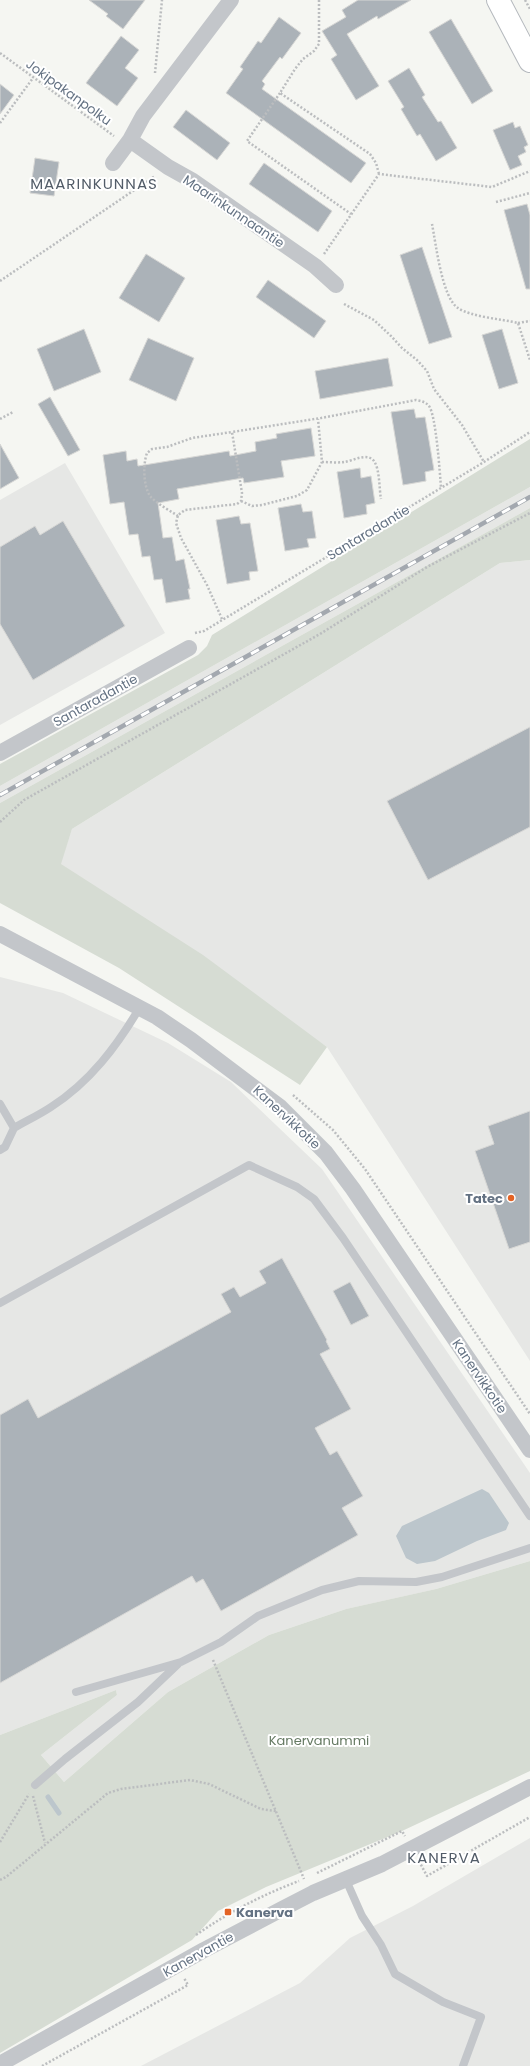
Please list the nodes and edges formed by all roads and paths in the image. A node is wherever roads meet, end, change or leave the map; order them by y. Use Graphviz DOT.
graph roads {
  1 [pos="162,0"];
  2 [pos="231,0"];
  3 [pos="319,0"];
  4 [pos="498,0"];
  5 [pos="525,0"];
  6 [pos="530,9"];
  7 [pos="0,53"];
  8 [pos="530,61"];
  9 [pos="154,76"];
  10 [pos="33,78"];
  11 [pos="280,93"];
  12 [pos="0,123"];
  13 [pos="130,140"];
  14 [pos="113,163"];
  15 [pos="168,167"];
  16 [pos="530,171"];
  17 [pos="379,174"];
  18 [pos="530,193"];
  19 [pos="496,202"];
  20 [pos="351,214"];
  21 [pos="432,224"];
  22 [pos="315,266"];
  23 [pos="0,281"];
  24 [pos="336,285"];
  25 [pos="344,304"];
  26 [pos="530,321"];
  27 [pos="518,323"];
  28 [pos="530,360"];
  29 [pos="13,412"];
  30 [pos="0,419"];
  31 [pos="318,419"];
  32 [pos="232,432"];
  33 [pos="530,432"];
  34 [pos="322,462"];
  35 [pos="484,462"];
  36 [pos="441,488"];
  37 [pos="381,498"];
  38 [pos="241,501"];
  39 [pos="530,513"];
  40 [pos="178,516"];
  41 [pos="222,619"];
  42 [pos="204,630"];
  43 [pos="189,648"];
  44 [pos="0,753"];
  45 [pos="0,822"];
  46 [pos="0,934"];
  47 [pos="140,1008"];
  48 [pos="0,1104"];
  49 [pos="14,1128"];
  50 [pos="0,1150"];
  51 [pos="0,1303"];
  52 [pos="530,1450"];
  53 [pos="530,1516"];
  54 [pos="530,1548"];
  55 [pos="208,1649"];
  56 [pos="180,1662"];
  57 [pos="76,1692"];
  58 [pos="35,1785"];
  59 [pos="530,1787"];
  60 [pos="276,1811"];
  61 [pos="530,1817"];
  62 [pos="0,1842"];
  63 [pos="45,1843"];
  64 [pos="427,1876"];
  65 [pos="0,1880"];
  66 [pos="346,1880"];
  67 [pos="228,1912"];
  68 [pos="188,1985"];
  69 [pos="0,2064"];
  70 [pos="42,2066"];
  71 [pos="463,2066"];
  1 -- 9 [label="path"];
  2 -- 13 [label="street"];
  3 -- 11 [label="path"];
  4 -- 8 [label="main road"];
  5 -- 6 [label="path"];
  7 -- 10 [label="path, Jokipakanpolku"];
  10 -- 12 [label="path"];
  10 -- 13 [label="path, Jokipakanpolku"];
  11 -- 17 [label="path"];
  11 -- 20 [label="path"];
  13 -- 14 [label="street"];
  13 -- 15 [label="street, Maarinkunnaantie"];
  15 -- 22 [label="street, Maarinkunnaantie"];
  15 -- 23 [label="path"];
  16 -- 17 [label="path"];
  17 -- 20 [label="path"];
  18 -- 19 [label="path"];
  20 -- 22 [label="path"];
  21 -- 27 [label="path"];
  22 -- 24 [label="street, Maarinkunnaantie"];
  25 -- 35 [label="path"];
  26 -- 27 [label="path"];
  27 -- 28 [label="path"];
  29 -- 30 [label="path"];
  31 -- 32 [label="path"];
  31 -- 34 [label="path"];
  31 -- 36 [label="path"];
  32 -- 38 [label="path"];
  32 -- 40 [label="path"];
  33 -- 35 [label="path, Santaradantie"];
  34 -- 37 [label="path"];
  34 -- 38 [label="path"];
  35 -- 36 [label="path, Santaradantie"];
  36 -- 41 [label="path, Santaradantie"];
  38 -- 40 [label="path"];
  39 -- 45 [label="path"];
  40 -- 41 [label="path"];
  41 -- 42 [label="path, Santaradantie"];
  43 -- 44 [label="street, Santaradantie"];
  46 -- 47 [label="street, Kanervikkotie"];
  47 -- 49 [label="lane"];
  47 -- 52 [label="street, Kanervikkotie"];
  48 -- 49 [label="lane"];
  49 -- 50 [label="lane"];
  51 -- 53 [label="lane"];
  54 -- 55 [label="lane"];
  55 -- 56 [label="lane"];
  55 -- 60 [label="path"];
  56 -- 57 [label="lane"];
  56 -- 58 [label="lane"];
  58 -- 62 [label="path"];
  58 -- 63 [label="path"];
  59 -- 66 [label="street, Kanervantie"];
  60 -- 63 [label="path"];
  60 -- 67 [label="path"];
  61 -- 64 [label="path"];
  63 -- 65 [label="path"];
  66 -- 69 [label="street, Kanervantie"];
  66 -- 71 [label="lane"];
  68 -- 70 [label="path"];
}
